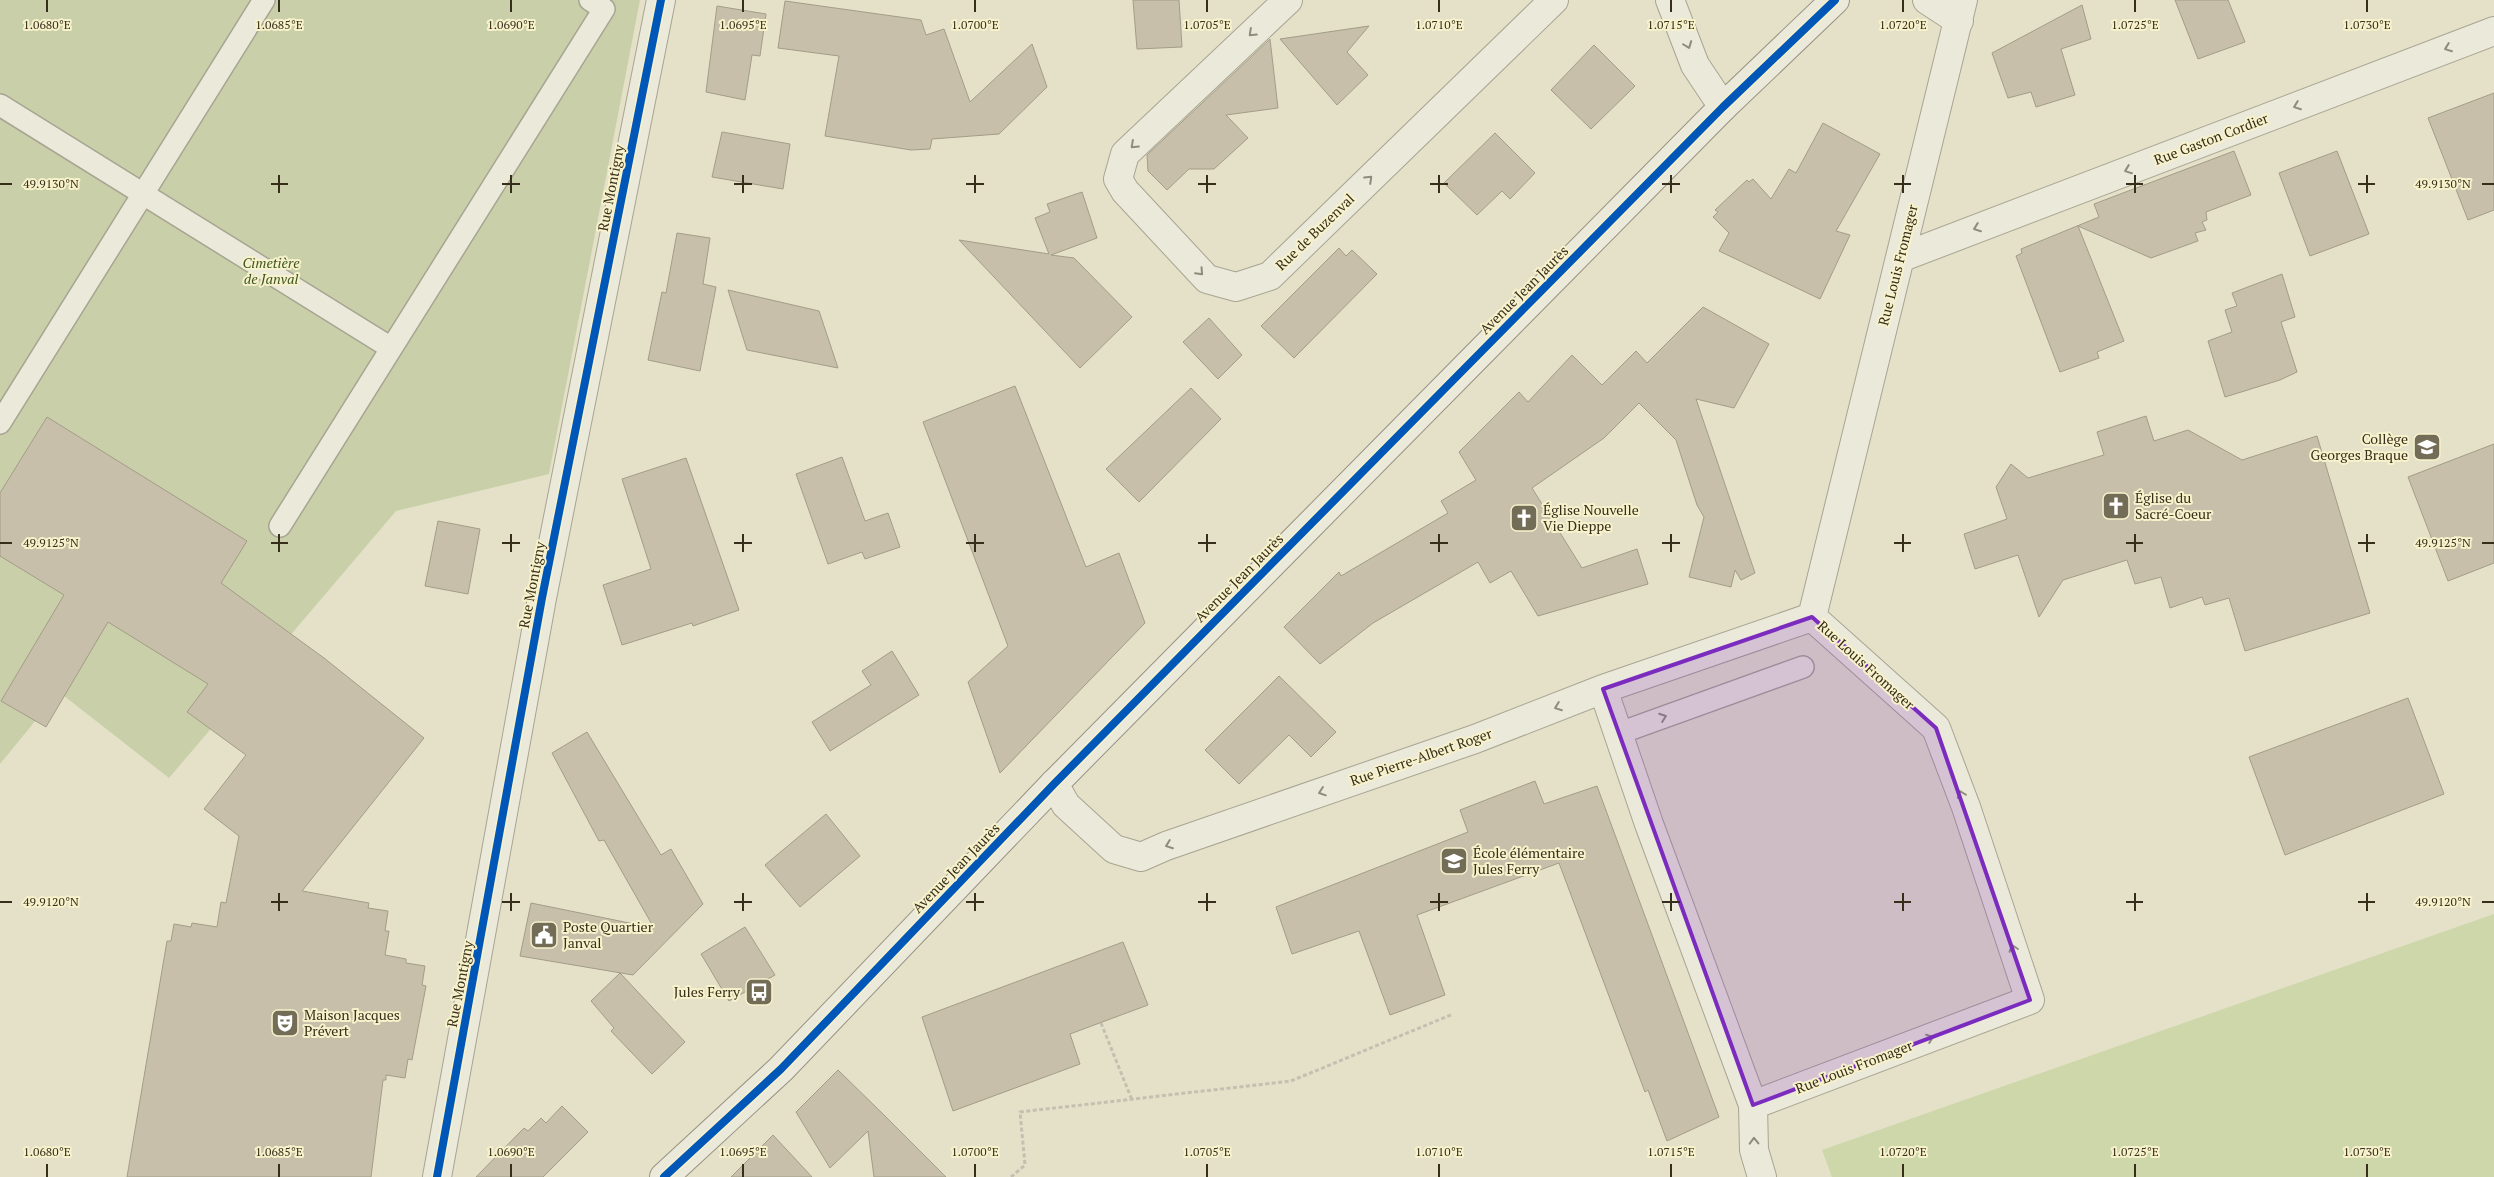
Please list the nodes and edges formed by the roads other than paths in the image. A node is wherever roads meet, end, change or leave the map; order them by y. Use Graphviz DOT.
graph roads {
  1 [pos="264,0"];
  2 [pos="590,0"];
  3 [pos="661,0"];
  4 [pos="1288,0"];
  5 [pos="1554,0"];
  6 [pos="1670,0"];
  7 [pos="1835,0"];
  8 [pos="1927,0"];
  9 [pos="1961,11"];
  10 [pos="2494,31"];
  11 [pos="0,105"];
  12 [pos="1723,107"];
  13 [pos="143,194"];
  14 [pos="1900,258"];
  15 [pos="391,348"];
  16 [pos="0,423"];
  17 [pos="280,526"];
  18 [pos="1812,617"];
  19 [pos="1803,667"];
  20 [pos="1603,689"];
  21 [pos="1618,734"];
  22 [pos="1054,784"];
  23 [pos="1753,1105"];
  24 [pos="437,1177"];
  25 [pos="664,1177"];
  26 [pos="1762,1177"];
  1 -- 13 [label="lane"];
  2 -- 15 [label="lane"];
  3 -- 24 [label="street, Rue Montigny"];
  4 -- 5 [label="street, Rue de Buzenval, one-way"];
  6 -- 12 [label="street, one-way"];
  7 -- 12 [label="street, Avenue Jean Jaurès"];
  8 -- 9 [label="street"];
  9 -- 14 [label="street, Rue Louis Fromager"];
  10 -- 14 [label="street, Rue Gaston Cordier, one-way"];
  11 -- 13 [label="lane"];
  12 -- 22 [label="street, Avenue Jean Jaurès"];
  13 -- 15 [label="lane"];
  13 -- 16 [label="lane"];
  14 -- 18 [label="street, Rue Louis Fromager"];
  15 -- 17 [label="lane"];
  18 -- 20 [label="street, Rue Pierre-Albert Roger"];
  23 -- 18 [label="street, Rue Louis Fromager, one-way"];
  21 -- 19 [label="lane, one-way"];
  20 -- 21 [label="street"];
  20 -- 22 [label="street, Rue Pierre-Albert Roger, one-way"];
  21 -- 23 [label="street"];
  22 -- 25 [label="street, Avenue Jean Jaurès"];
  26 -- 23 [label="street, one-way"];
}
